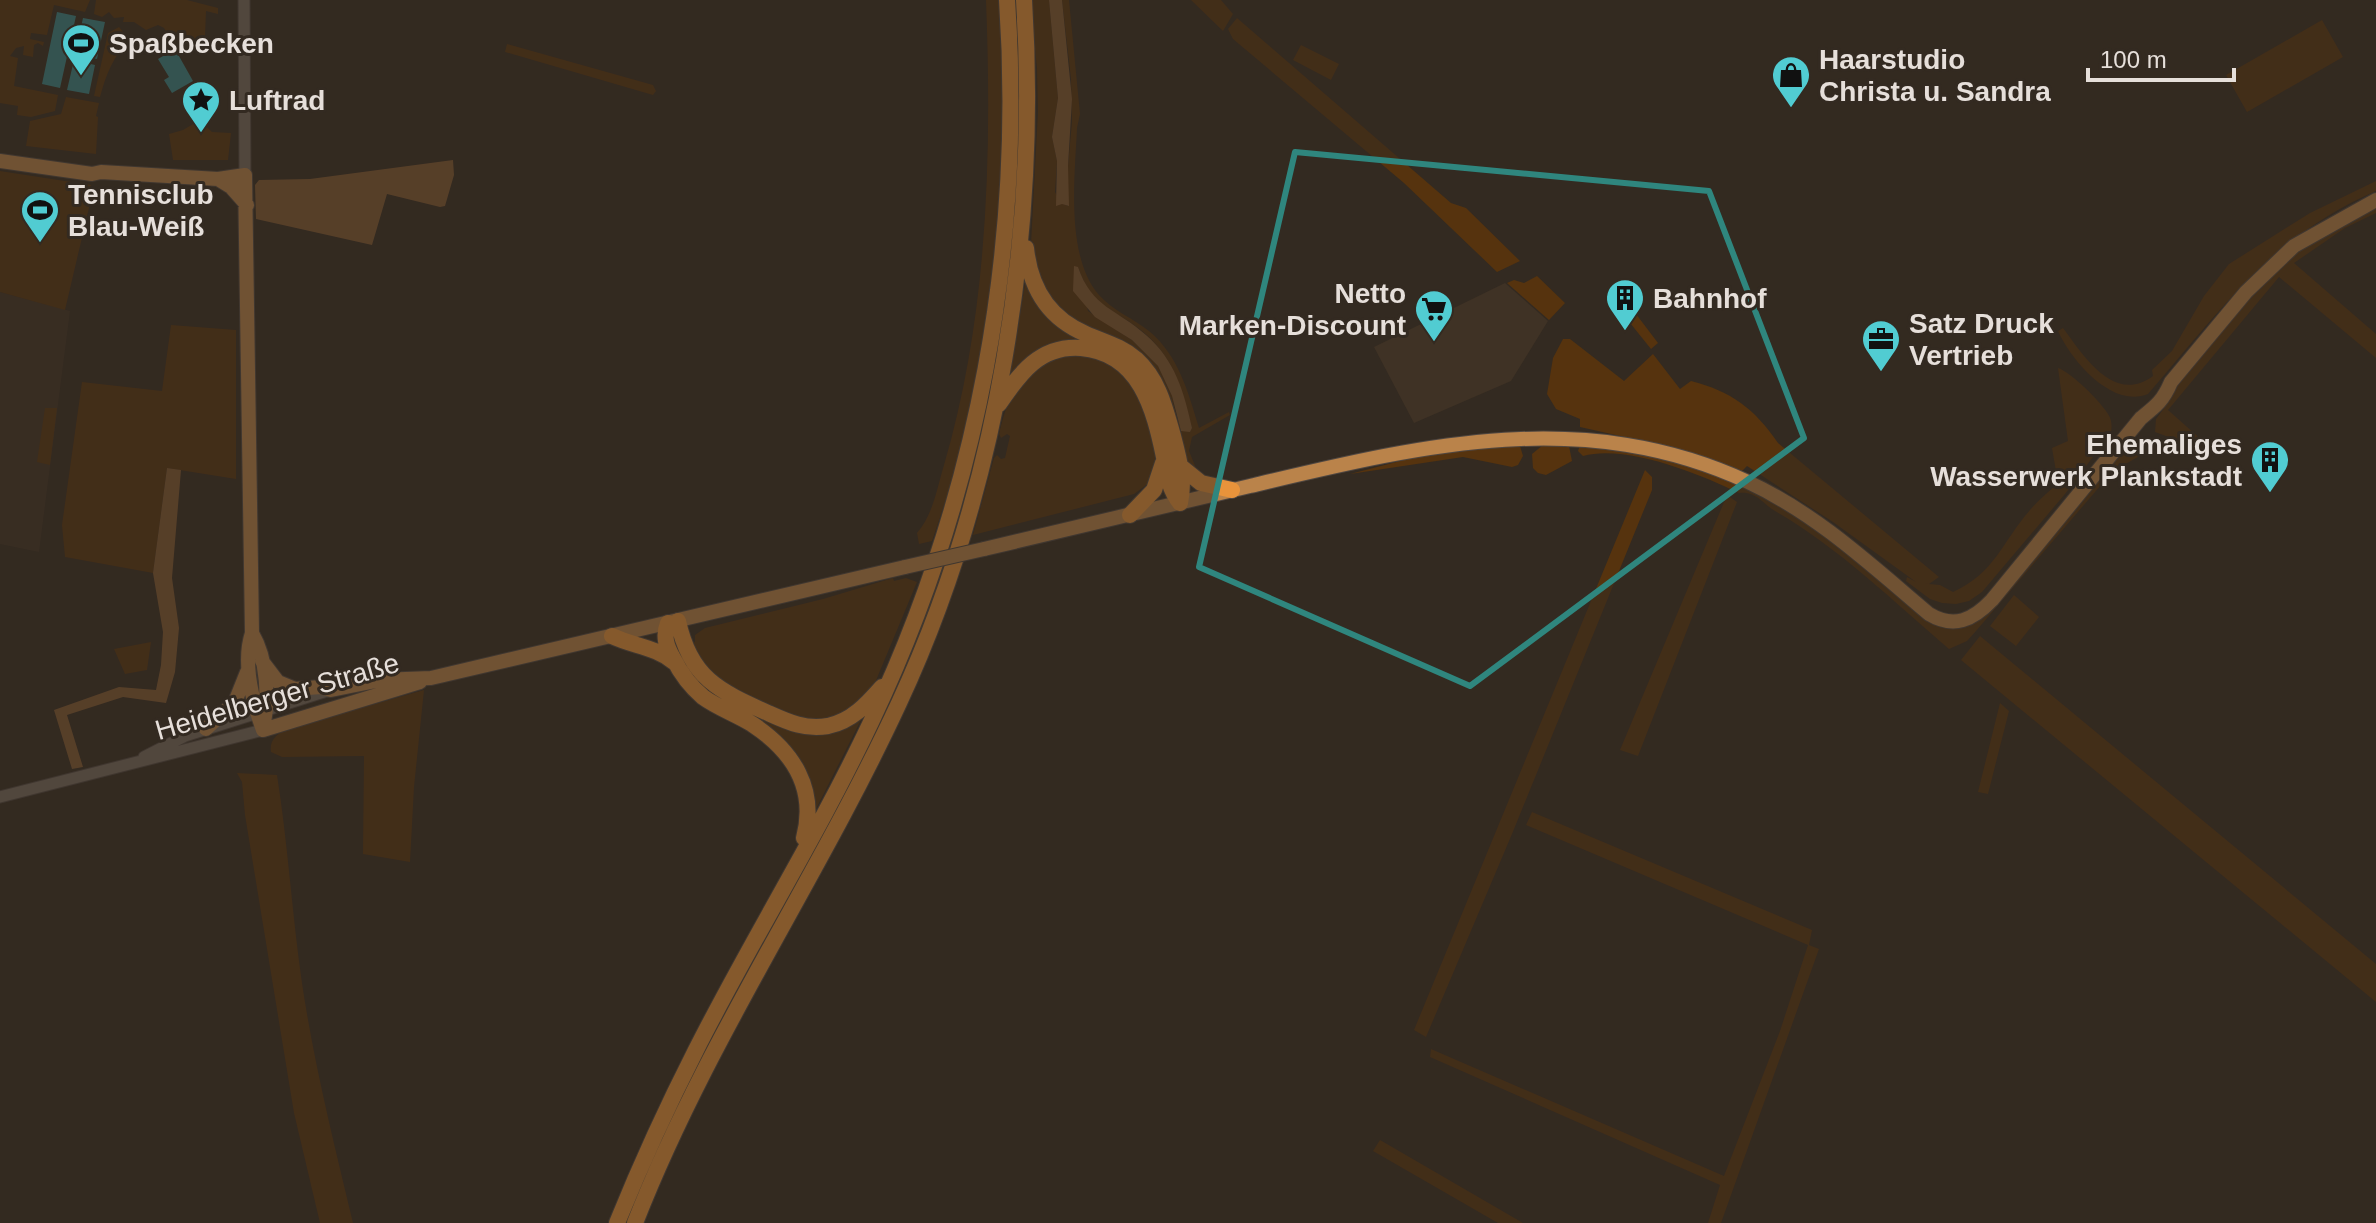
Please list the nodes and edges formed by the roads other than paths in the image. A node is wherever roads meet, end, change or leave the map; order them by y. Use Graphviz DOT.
graph roads {
  1 [pos="244,0"];
  2 [pos="1007,0"];
  3 [pos="1024,0"];
  4 [pos="0,153"];
  5 [pos="0,161"];
  6 [pos="101,172"];
  7 [pos="245,175"];
  8 [pos="218,179"];
  9 [pos="2376,200"];
  10 [pos="247,205"];
  11 [pos="1023,214"];
  12 [pos="2171,382"];
  13 [pos="993,412"];
  14 [pos="2144,414"];
  15 [pos="1164,457"];
  16 [pos="1180,466"];
  17 [pos="1232,490"];
  18 [pos="1180,503"];
  19 [pos="1130,515"];
  20 [pos="673,622"];
  21 [pos="612,636"];
  22 [pos="676,663"];
  23 [pos="256,665"];
  24 [pos="892,677"];
  25 [pos="431,678"];
  26 [pos="331,690"];
  27 [pos="262,712"];
  28 [pos="206,729"];
  29 [pos="263,730"];
  30 [pos="137,760"];
  31 [pos="0,797"];
  32 [pos="797,864"];
  33 [pos="617,1223"];
  34 [pos="635,1223"];
  1 -- 7 [label="street"];
  2 -- 24 [label="highway"];
  3 -- 11 [label="highway"];
  4 -- 6 [label="main road"];
  5 -- 6 [label="main road"];
  6 -- 8 [label="main road"];
  7 -- 8 [label="main road"];
  7 -- 10 [label="main road"];
  8 -- 10 [label="main road"];
  9 -- 12 [label="main road"];
  10 -- 23 [label="main road"];
  11 -- 13 [label="highway"];
  11 -- 16 [label="highway"];
  12 -- 14 [label="main road"];
  12 -- 14 [label="main road"];
  13 -- 15 [label="highway"];
  13 -- 34 [label="highway"];
  14 -- 17 [label="main road"];
  15 -- 18 [label="highway"];
  15 -- 19 [label="highway"];
  16 -- 17 [label="highway"];
  16 -- 18 [label="highway"];
  17 -- 18 [label="main road"];
  18 -- 19 [label="main road"];
  19 -- 20 [label="main road, bridge"];
  20 -- 21 [label="main road"];
  20 -- 22 [label="highway"];
  20 -- 24 [label="highway"];
  21 -- 22 [label="highway"];
  21 -- 25 [label="main road"];
  22 -- 32 [label="highway"];
  23 -- 26 [label="main road"];
  23 -- 27 [label="main road"];
  23 -- 28 [label="main road"];
  24 -- 32 [label="highway"];
  25 -- 26 [label="main road"];
  25 -- 29 [label="main road, Heidelberger Straße"];
  26 -- 27 [label="street, Heidelberger Straße"];
  27 -- 28 [label="street, Heidelberger Straße"];
  27 -- 29 [label="main road"];
  28 -- 30 [label="street, Heidelberger Straße"];
  29 -- 30 [label="street, Heidelberger Straße"];
  30 -- 31 [label="street, Heidelberger Straße"];
  32 -- 33 [label="highway"];
}
